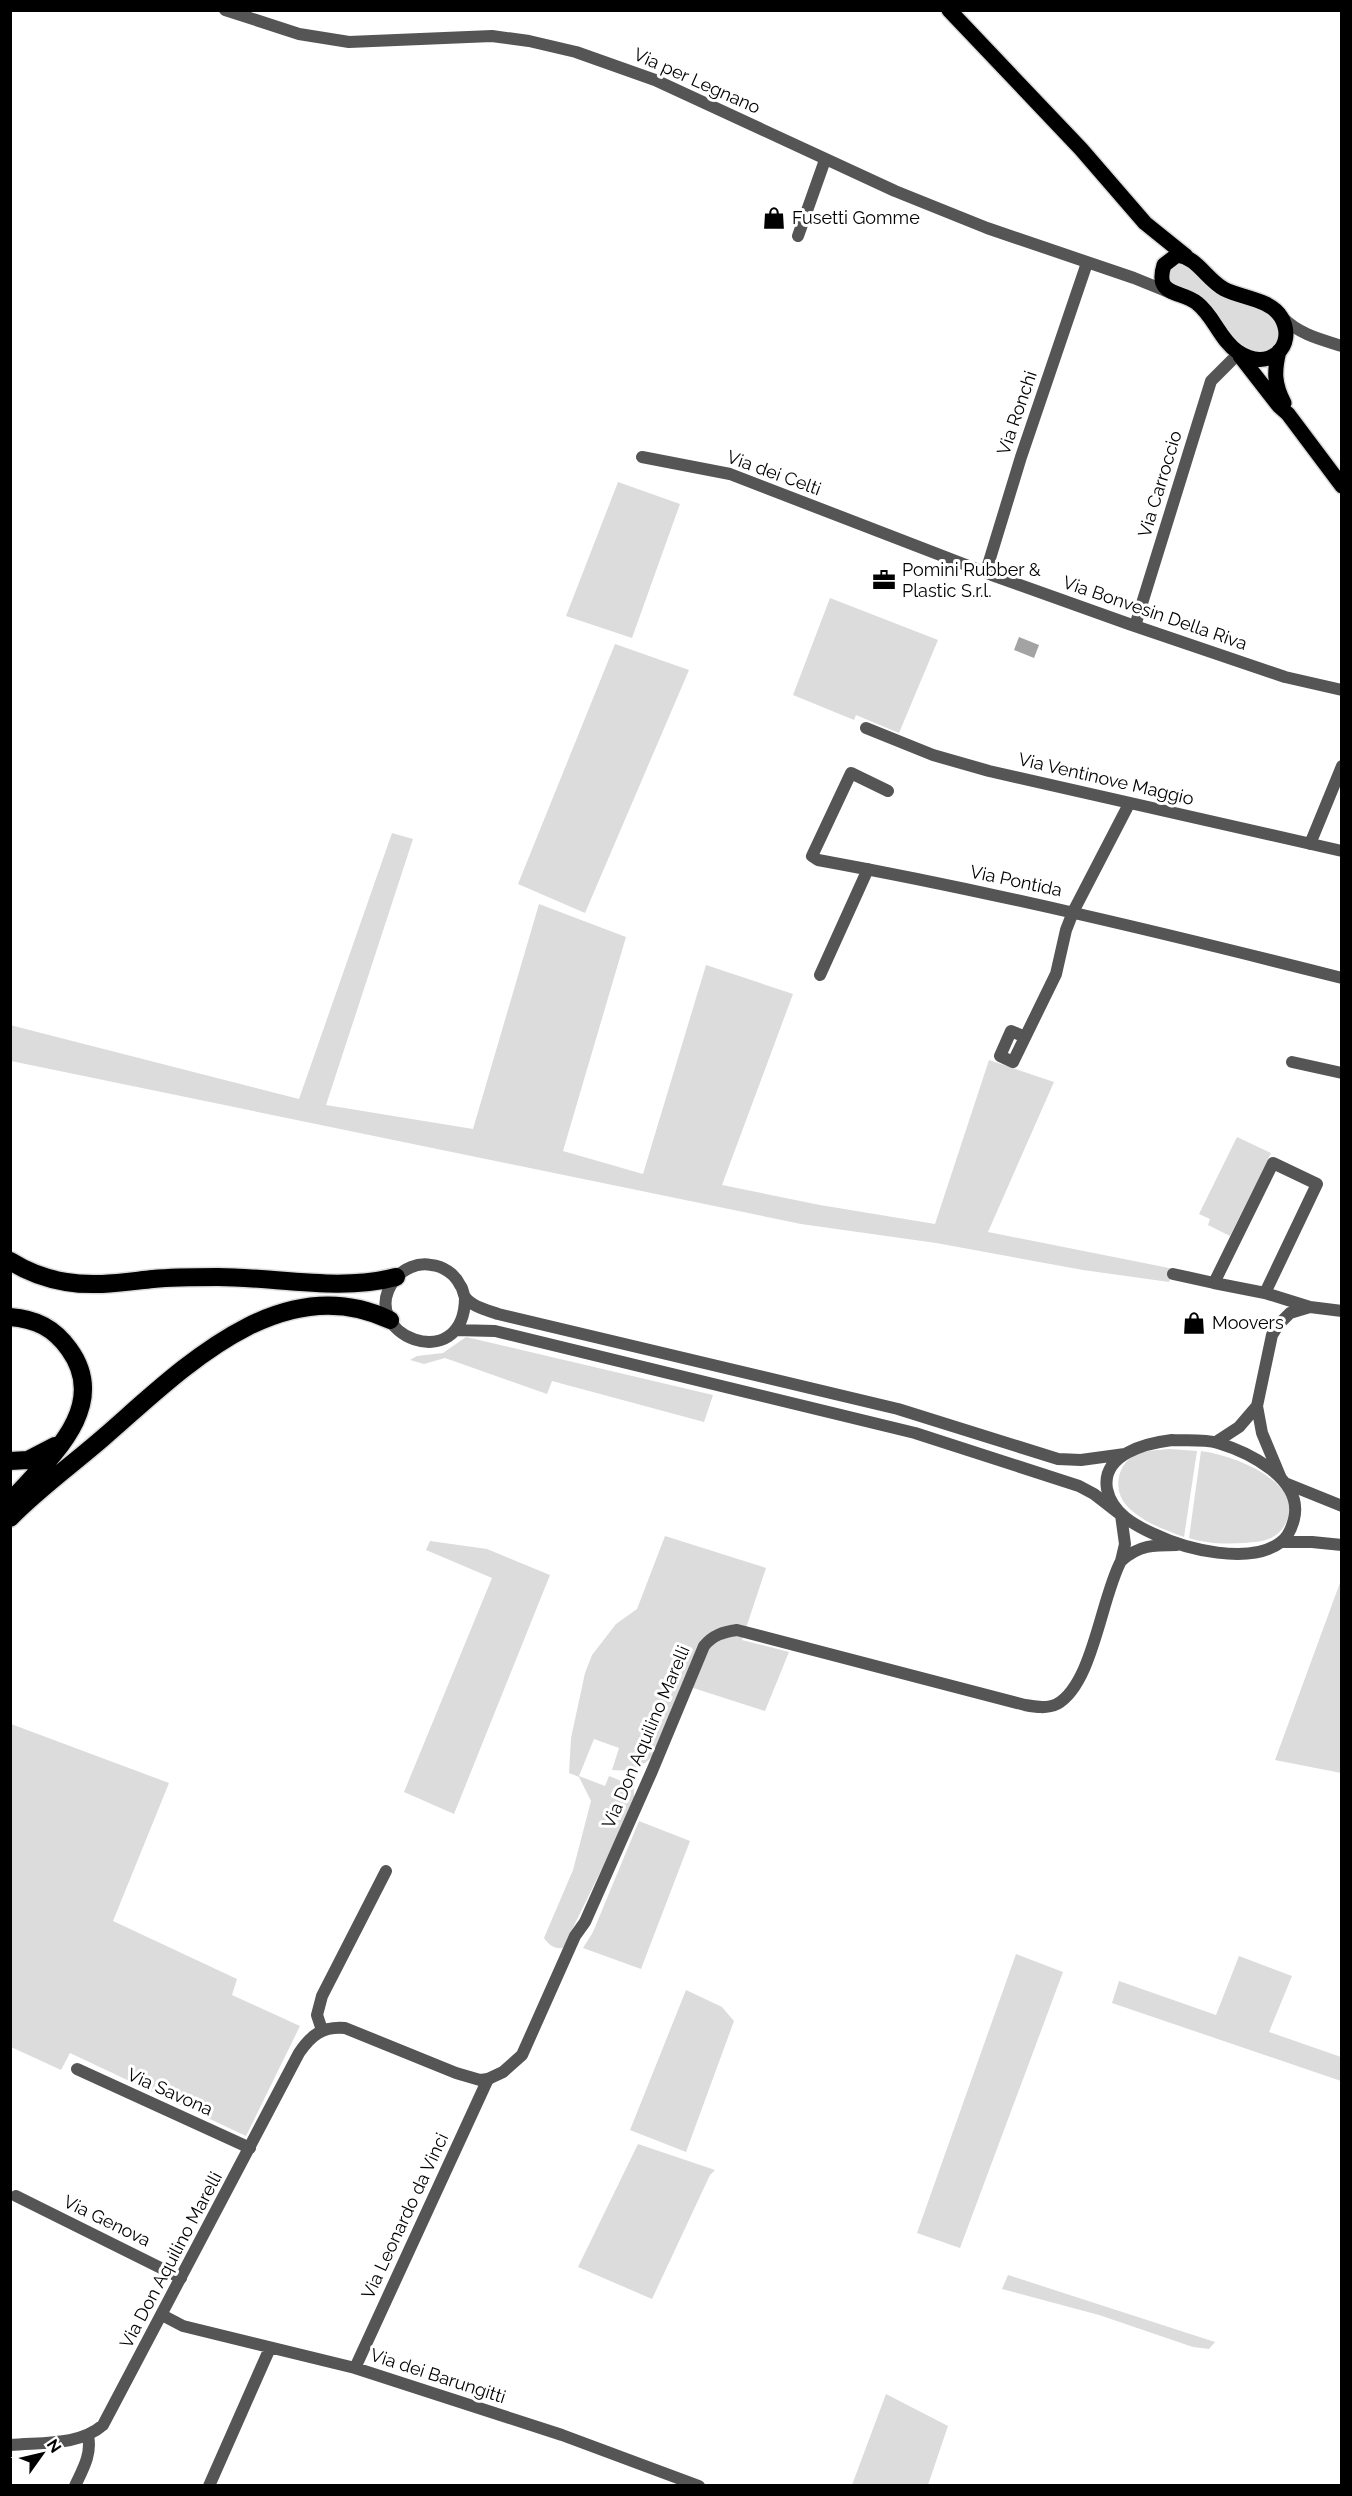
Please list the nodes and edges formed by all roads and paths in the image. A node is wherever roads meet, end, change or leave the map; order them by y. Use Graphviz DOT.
graph roads {
  1 [pos="225,10"];
  2 [pos="949,10"];
  3 [pos="825,160"];
  4 [pos="1145,223"];
  5 [pos="798,236"];
  6 [pos="1186,256"];
  7 [pos="1087,263"];
  8 [pos="1163,268"];
  9 [pos="1134,278"];
  10 [pos="1171,293"];
  11 [pos="1280,315"];
  12 [pos="1307,336"];
  13 [pos="1341,346"];
  14 [pos="1282,347"];
  15 [pos="1234,356"];
  16 [pos="1288,414"];
  17 [pos="642,457"];
  18 [pos="1341,486"];
  19 [pos="858,523"];
  20 [pos="992,575"];
  21 [pos="1135,626"];
  22 [pos="1341,690"];
  23 [pos="866,728"];
  24 [pos="1341,766"];
  25 [pos="888,791"];
  26 [pos="1129,804"];
  27 [pos="1310,844"];
  28 [pos="1341,851"];
  29 [pos="868,869"];
  30 [pos="1073,912"];
  31 [pos="820,975"];
  32 [pos="1341,978"];
  33 [pos="1025,1037"];
  34 [pos="1292,1062"];
  35 [pos="1341,1073"];
  36 [pos="10,1261"];
  37 [pos="1173,1274"];
  38 [pos="396,1277"];
  39 [pos="1214,1283"];
  40 [pos="1265,1293"];
  41 [pos="465,1297"];
  42 [pos="1310,1307"];
  43 [pos="1341,1311"];
  44 [pos="10,1317"];
  45 [pos="390,1320"];
  46 [pos="455,1330"];
  47 [pos="1257,1406"];
  48 [pos="69,1432"];
  49 [pos="1213,1442"];
  50 [pos="1125,1454"];
  51 [pos="10,1461"];
  52 [pos="1283,1479"];
  53 [pos="10,1502"];
  54 [pos="1341,1506"];
  55 [pos="1121,1515"];
  56 [pos="10,1518"];
  57 [pos="1281,1542"];
  58 [pos="1177,1545"];
  59 [pos="1341,1545"];
  60 [pos="1121,1562"];
  61 [pos="386,1871"];
  62 [pos="322,2030"];
  63 [pos="76,2069"];
  64 [pos="488,2079"];
  65 [pos="250,2148"];
  66 [pos="16,2196"];
  67 [pos="181,2278"];
  68 [pos="162,2315"];
  69 [pos="270,2348"];
  70 [pos="355,2368"];
  71 [pos="88,2436"];
  72 [pos="10,2445"];
  73 [pos="75,2486"];
  74 [pos="208,2486"];
  75 [pos="699,2486"];
  1 -- 3 [label="street, Via per Legnano"];
  2 -- 4 [label="main road"];
  3 -- 5 [label="street"];
  3 -- 7 [label="street, Via per Legnano"];
  4 -- 6 [label="main road"];
  4 -- 8 [label="main road"];
  6 -- 8 [label="main road"];
  6 -- 11 [label="main road"];
  7 -- 9 [label="street, Via per Legnano"];
  7 -- 20 [label="street, Via Ronchi"];
  8 -- 9 [label="street, Via per Legnano"];
  8 -- 10 [label="main road"];
  9 -- 10 [label="street, Via per Legnano"];
  10 -- 15 [label="main road"];
  11 -- 12 [label="street"];
  11 -- 14 [label="main road"];
  12 -- 13 [label="street"];
  12 -- 14 [label="street"];
  14 -- 15 [label="main road"];
  14 -- 16 [label="main road"];
  15 -- 16 [label="main road"];
  15 -- 21 [label="street, Via Carroccio"];
  16 -- 18 [label="main road"];
  17 -- 19 [label="street, Via dei Celti"];
  19 -- 20 [label="street, Via Bonvesin Della Riva"];
  20 -- 21 [label="street, Via Bonvesin Della Riva"];
  21 -- 22 [label="street, Via Bonvesin Della Riva"];
  23 -- 26 [label="street, Via Ventinove Maggio"];
  24 -- 27 [label="street"];
  25 -- 29 [label="street, Via Pontida"];
  26 -- 27 [label="street, Via Ventinove Maggio"];
  26 -- 30 [label="street"];
  27 -- 28 [label="street, Via Ventinove Maggio"];
  29 -- 30 [label="street, Via Pontida"];
  29 -- 31 [label="street"];
  30 -- 32 [label="street, Via Pontida"];
  30 -- 33 [label="street"];
  34 -- 35 [label="street"];
  36 -- 38 [label="highway"];
  37 -- 39 [label="street"];
  38 -- 41 [label="street"];
  38 -- 45 [label="street"];
  39 -- 40 [label="street"];
  39 -- 40 [label="street"];
  40 -- 42 [label="street"];
  41 -- 46 [label="street"];
  41 -- 50 [label="street"];
  42 -- 43 [label="street"];
  42 -- 47 [label="street"];
  44 -- 48 [label="highway"];
  45 -- 46 [label="street"];
  45 -- 56 [label="highway"];
  46 -- 55 [label="street"];
  47 -- 49 [label="street"];
  47 -- 52 [label="street"];
  48 -- 51 [label="highway"];
  48 -- 53 [label="highway"];
  49 -- 50 [label="street"];
  49 -- 52 [label="street"];
  50 -- 55 [label="street"];
  52 -- 54 [label="street"];
  52 -- 57 [label="street"];
  55 -- 58 [label="street"];
  55 -- 60 [label="street, Via Don Aquilino Marelli"];
  57 -- 58 [label="street"];
  57 -- 59 [label="street"];
  58 -- 60 [label="street"];
  60 -- 64 [label="street, Via Don Aquilino Marelli"];
  61 -- 62 [label="street"];
  62 -- 64 [label="street"];
  62 -- 65 [label="street, Via Don Aquilino Marelli"];
  63 -- 65 [label="street, Via Savona"];
  64 -- 70 [label="street, Via Leonardo da Vinci"];
  65 -- 67 [label="street, Via Don Aquilino Marelli"];
  66 -- 67 [label="street, Via Genova"];
  67 -- 68 [label="street, Via Don Aquilino Marelli"];
  68 -- 69 [label="street, Via dei Barungitti"];
  68 -- 71 [label="street, Via Don Aquilino Marelli"];
  69 -- 70 [label="street, Via dei Barungitti"];
  69 -- 74 [label="street"];
  70 -- 75 [label="street, Via dei Barungitti"];
  71 -- 72 [label="street"];
  71 -- 73 [label="street"];
}
